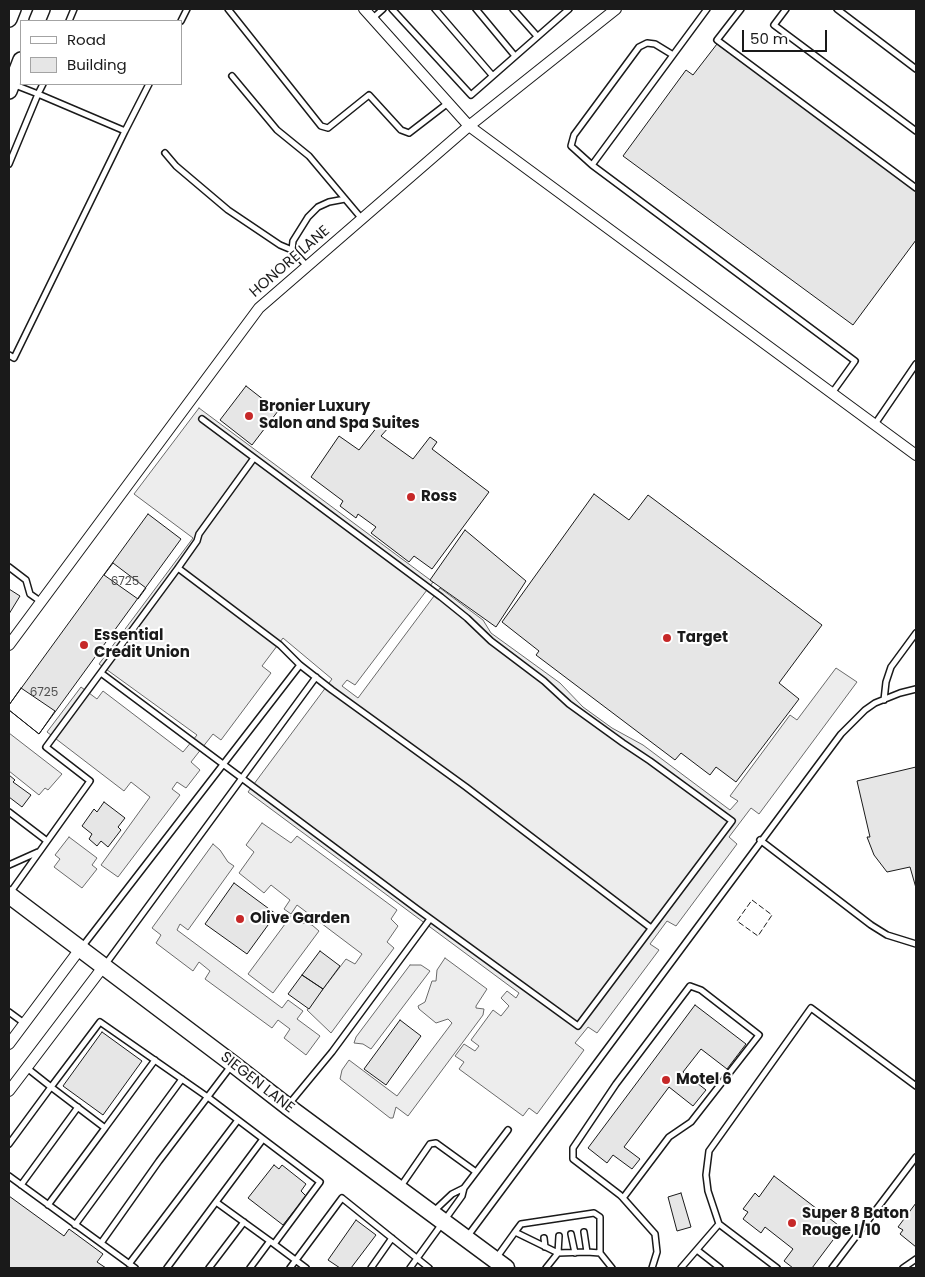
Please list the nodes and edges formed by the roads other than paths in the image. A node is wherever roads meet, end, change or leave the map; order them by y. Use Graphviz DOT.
graph roads {
  1 [pos="13,9"];
  2 [pos="228,9"];
  3 [pos="364,9"];
  4 [pos="383,9"];
  5 [pos="392,9"];
  6 [pos="435,9"];
  7 [pos="476,9"];
  8 [pos="513,9"];
  9 [pos="559,9"];
  10 [pos="569,9"];
  11 [pos="707,9"];
  12 [pos="741,9"];
  13 [pos="786,9"];
  14 [pos="837,9"];
  15 [pos="609,11"];
  16 [pos="563,14"];
  17 [pos="9,18"];
  18 [pos="373,19"];
  19 [pos="538,36"];
  20 [pos="673,55"];
  21 [pos="515,56"];
  22 [pos="20,62"];
  23 [pos="916,69"];
  24 [pos="492,75"];
  25 [pos="232,76"];
  26 [pos="42,85"];
  27 [pos="148,85"];
  28 [pos="10,87"];
  29 [pos="38,94"];
  30 [pos="448,103"];
  31 [pos="470,126"];
  32 [pos="125,131"];
  33 [pos="916,132"];
  34 [pos="165,153"];
  35 [pos="9,164"];
  36 [pos="592,165"];
  37 [pos="916,188"];
  38 [pos="345,199"];
  39 [pos="362,219"];
  40 [pos="292,250"];
  41 [pos="307,266"];
  42 [pos="9,355"];
  43 [pos="916,364"];
  44 [pos="832,393"];
  45 [pos="202,419"];
  46 [pos="875,424"];
  47 [pos="916,455"];
  48 [pos="254,458"];
  49 [pos="9,567"];
  50 [pos="178,568"];
  51 [pos="40,601"];
  52 [pos="916,633"];
  53 [pos="9,645"];
  54 [pos="300,666"];
  55 [pos="101,673"];
  56 [pos="316,677"];
  57 [pos="916,689"];
  58 [pos="884,700"];
  59 [pos="223,764"];
  60 [pos="242,778"];
  61 [pos="9,812"];
  62 [pos="760,840"];
  63 [pos="47,841"];
  64 [pos="38,852"];
  65 [pos="9,865"];
  66 [pos="9,894"];
  67 [pos="430,919"];
  68 [pos="651,928"];
  69 [pos="916,944"];
  70 [pos="80,949"];
  71 [pos="103,967"];
  72 [pos="9,1012"];
  73 [pos="24,1024"];
  74 [pos="9,1044"];
  75 [pos="155,1060"];
  76 [pos="233,1064"];
  77 [pos="26,1068"];
  78 [pos="182,1079"];
  79 [pos="51,1086"];
  80 [pos="916,1086"];
  81 [pos="9,1091"];
  82 [pos="209,1098"];
  83 [pos="287,1106"];
  84 [pos="78,1107"];
  85 [pos="238,1120"];
  86 [pos="105,1128"];
  87 [pos="508,1130"];
  88 [pos="263,1139"];
  89 [pos="9,1144"];
  90 [pos="916,1157"];
  91 [pos="476,1172"];
  92 [pos="9,1176"];
  93 [pos="21,1185"];
  94 [pos="464,1188"];
  95 [pos="399,1189"];
  96 [pos="623,1198"];
  97 [pos="216,1202"];
  98 [pos="48,1205"];
  99 [pos="437,1217"];
  100 [pos="244,1222"];
  101 [pos="719,1224"];
  102 [pos="74,1225"];
  103 [pos="515,1232"];
  104 [pos="584,1232"];
  105 [pos="571,1234"];
  106 [pos="559,1236"];
  107 [pos="392,1238"];
  108 [pos="466,1238"];
  109 [pos="544,1238"];
  110 [pos="272,1242"];
  111 [pos="101,1244"];
  112 [pos="545,1247"];
  113 [pos="697,1250"];
  114 [pos="587,1252"];
  115 [pos="575,1253"];
  116 [pos="600,1253"];
  117 [pos="558,1254"];
  118 [pos="417,1259"];
  119 [pos="916,1259"];
  120 [pos="296,1260"];
  121 [pos="129,1264"];
  122 [pos="501,1264"];
  123 [pos="136,1268"];
  124 [pos="168,1268"];
  125 [pos="209,1268"];
  126 [pos="250,1268"];
  127 [pos="290,1268"];
  128 [pos="306,1268"];
  129 [pos="371,1268"];
  130 [pos="410,1268"];
  131 [pos="429,1268"];
  132 [pos="546,1268"];
  133 [pos="612,1268"];
  134 [pos="652,1268"];
  135 [pos="681,1268"];
  136 [pos="720,1268"];
  137 [pos="777,1268"];
  138 [pos="832,1268"];
  139 [pos="903,1268"];
  1 -- 17 [label="street"];
  2 -- 30 [label="lane"];
  3 -- 18 [label="street"];
  4 -- 18 [label="lane"];
  5 -- 24 [label="lane"];
  6 -- 24 [label="lane"];
  7 -- 21 [label="lane"];
  8 -- 19 [label="lane"];
  9 -- 16 [label="lane"];
  10 -- 16 [label="lane"];
  11 -- 20 [label="lane"];
  12 -- 37 [label="lane"];
  13 -- 33 [label="lane"];
  14 -- 23 [label="lane"];
  15 -- 31 [label="street, HONORE LANE"];
  16 -- 19 [label="lane"];
  18 -- 30 [label="street"];
  19 -- 21 [label="lane"];
  20 -- 36 [label="lane"];
  20 -- 36 [label="lane"];
  21 -- 24 [label="lane"];
  22 -- 28 [label="street"];
  25 -- 38 [label="lane"];
  26 -- 29 [label="lane"];
  27 -- 32 [label="lane"];
  28 -- 29 [label="lane"];
  29 -- 32 [label="lane"];
  29 -- 35 [label="lane"];
  30 -- 31 [label="street"];
  31 -- 39 [label="street, HONORE LANE"];
  31 -- 44 [label="street"];
  32 -- 42 [label="lane"];
  34 -- 40 [label="lane"];
  36 -- 44 [label="lane"];
  38 -- 39 [label="lane"];
  38 -- 40 [label="lane"];
  39 -- 41 [label="street, HONORE LANE"];
  40 -- 41 [label="lane"];
  41 -- 51 [label="street, HONORE LANE"];
  43 -- 46 [label="lane"];
  44 -- 46 [label="street"];
  45 -- 48 [label="lane"];
  46 -- 47 [label="street"];
  48 -- 50 [label="lane"];
  48 -- 68 [label="lane"];
  49 -- 51 [label="lane"];
  50 -- 54 [label="lane"];
  50 -- 55 [label="lane"];
  51 -- 53 [label="street, HONORE LANE"];
  52 -- 58 [label="lane"];
  54 -- 56 [label="lane"];
  54 -- 59 [label="lane"];
  55 -- 59 [label="lane"];
  55 -- 63 [label="lane"];
  56 -- 60 [label="lane"];
  56 -- 68 [label="lane"];
  57 -- 58 [label="lane"];
  58 -- 62 [label="lane"];
  59 -- 60 [label="lane"];
  59 -- 70 [label="lane"];
  60 -- 67 [label="lane"];
  60 -- 71 [label="lane"];
  61 -- 63 [label="lane"];
  62 -- 69 [label="lane"];
  62 -- 108 [label="lane"];
  63 -- 64 [label="lane"];
  64 -- 65 [label="lane"];
  64 -- 66 [label="lane"];
  66 -- 70 [label="main road, SIEGEN LANE"];
  67 -- 68 [label="lane"];
  67 -- 83 [label="lane"];
  70 -- 71 [label="main road, SIEGEN LANE"];
  70 -- 73 [label="street"];
  71 -- 76 [label="main road, SIEGEN LANE"];
  71 -- 77 [label="street"];
  72 -- 73 [label="lane"];
  73 -- 74 [label="street"];
  75 -- 78 [label="lane"];
  75 -- 79 [label="lane"];
  75 -- 86 [label="lane"];
  76 -- 82 [label="lane"];
  76 -- 83 [label="main road, SIEGEN LANE"];
  77 -- 79 [label="lane"];
  77 -- 81 [label="street"];
  78 -- 82 [label="lane"];
  78 -- 102 [label="lane"];
  79 -- 84 [label="lane"];
  79 -- 89 [label="lane"];
  80 -- 101 [label="lane"];
  82 -- 85 [label="lane"];
  82 -- 111 [label="lane"];
  83 -- 95 [label="main road, SIEGEN LANE"];
  84 -- 86 [label="lane"];
  84 -- 93 [label="lane"];
  85 -- 88 [label="lane"];
  85 -- 121 [label="lane"];
  86 -- 98 [label="lane"];
  87 -- 91 [label="lane"];
  88 -- 97 [label="lane"];
  88 -- 110 [label="lane"];
  90 -- 138 [label="lane"];
  91 -- 94 [label="lane"];
  91 -- 95 [label="lane"];
  92 -- 93 [label="lane"];
  93 -- 98 [label="lane"];
  94 -- 99 [label="lane"];
  94 -- 99 [label="lane"];
  95 -- 99 [label="main road, SIEGEN LANE"];
  96 -- 96 [label="lane"];
  96 -- 134 [label="lane"];
  97 -- 100 [label="lane"];
  97 -- 124 [label="lane"];
  98 -- 102 [label="lane"];
  99 -- 108 [label="main road, SIEGEN LANE"];
  99 -- 118 [label="lane"];
  100 -- 110 [label="lane"];
  100 -- 125 [label="lane"];
  101 -- 113 [label="lane"];
  101 -- 137 [label="lane"];
  102 -- 111 [label="lane"];
  103 -- 112 [label="lane"];
  103 -- 116 [label="lane"];
  103 -- 122 [label="lane"];
  104 -- 114 [label="lane"];
  105 -- 115 [label="lane"];
  106 -- 117 [label="lane"];
  107 -- 118 [label="lane"];
  107 -- 120 [label="lane"];
  107 -- 129 [label="lane"];
  108 -- 122 [label="main road, SIEGEN LANE"];
  109 -- 112 [label="lane"];
  110 -- 120 [label="lane"];
  110 -- 126 [label="lane"];
  111 -- 121 [label="lane"];
  112 -- 117 [label="lane"];
  113 -- 135 [label="lane"];
  113 -- 136 [label="lane"];
  114 -- 115 [label="lane"];
  114 -- 116 [label="lane"];
  115 -- 117 [label="lane"];
  116 -- 133 [label="lane"];
  117 -- 132 [label="lane"];
  118 -- 130 [label="lane"];
  118 -- 131 [label="lane"];
  119 -- 139 [label="lane"];
  120 -- 127 [label="lane"];
  120 -- 128 [label="lane"];
  121 -- 123 [label="lane"];
}
